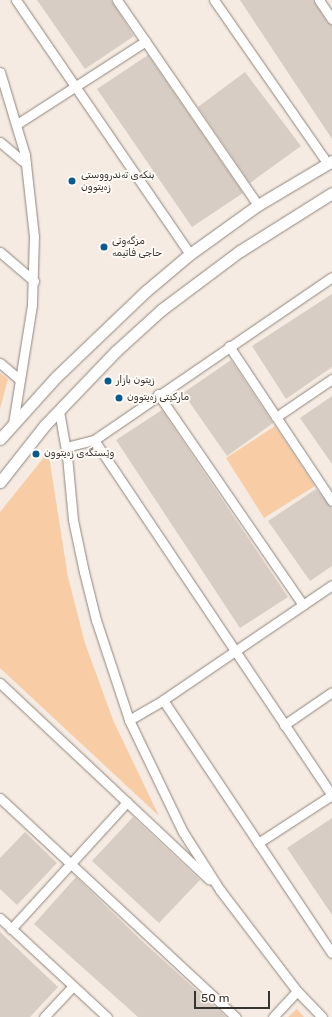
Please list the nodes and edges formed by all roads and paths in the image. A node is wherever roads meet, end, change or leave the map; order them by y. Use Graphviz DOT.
graph roads {
  1 [pos="16,0"];
  2 [pos="117,0"];
  3 [pos="214,0"];
  4 [pos="319,0"];
  5 [pos="332,19"];
  6 [pos="146,41"];
  7 [pos="0,72"];
  8 [pos="76,87"];
  9 [pos="18,124"];
  10 [pos="0,142"];
  11 [pos="330,163"];
  12 [pos="26,164"];
  13 [pos="332,193"];
  14 [pos="258,205"];
  15 [pos="0,252"];
  16 [pos="190,254"];
  17 [pos="332,277"];
  18 [pos="34,281"];
  19 [pos="229,346"];
  20 [pos="0,363"];
  21 [pos="332,379"];
  22 [pos="20,380"];
  23 [pos="158,394"];
  24 [pos="59,410"];
  25 [pos="276,416"];
  26 [pos="13,424"];
  27 [pos="0,439"];
  28 [pos="94,440"];
  29 [pos="66,447"];
  30 [pos="0,482"];
  31 [pos="329,491"];
  32 [pos="332,501"];
  33 [pos="332,585"];
  34 [pos="303,605"];
  35 [pos="235,652"];
  36 [pos="0,683"];
  37 [pos="332,692"];
  38 [pos="163,700"];
  39 [pos="130,720"];
  40 [pos="284,725"];
  41 [pos="332,795"];
  42 [pos="0,798"];
  43 [pos="127,802"];
  44 [pos="258,843"];
  45 [pos="71,864"];
  46 [pos="220,890"];
  47 [pos="0,918"];
  48 [pos="11,929"];
  49 [pos="332,953"];
  50 [pos="73,986"];
  51 [pos="297,991"];
  52 [pos="44,1017"];
  53 [pos="107,1017"];
  54 [pos="236,1017"];
  55 [pos="273,1017"];
  56 [pos="322,1017"];
  1 -- 8 [label="street"];
  2 -- 6 [label="street"];
  3 -- 11 [label="street"];
  4 -- 5 [label="street"];
  6 -- 8 [label="street"];
  6 -- 14 [label="street"];
  7 -- 9 [label="street"];
  8 -- 9 [label="street"];
  8 -- 16 [label="street"];
  9 -- 12 [label="street"];
  10 -- 12 [label="street"];
  11 -- 14 [label="street"];
  12 -- 18 [label="street"];
  13 -- 24 [label="street"];
  14 -- 16 [label="street"];
  15 -- 18 [label="street"];
  16 -- 26 [label="street"];
  17 -- 19 [label="street"];
  18 -- 22 [label="street"];
  19 -- 23 [label="street"];
  19 -- 25 [label="street"];
  20 -- 22 [label="street"];
  21 -- 25 [label="street"];
  22 -- 26 [label="street"];
  23 -- 28 [label="street"];
  23 -- 34 [label="street"];
  24 -- 29 [label="street"];
  24 -- 30 [label="street"];
  25 -- 31 [label="street"];
  26 -- 27 [label="street"];
  28 -- 29 [label="street"];
  28 -- 35 [label="street"];
  29 -- 39 [label="street"];
  31 -- 32 [label="street"];
  33 -- 34 [label="street"];
  34 -- 35 [label="street"];
  35 -- 38 [label="street"];
  35 -- 40 [label="street"];
  36 -- 43 [label="street"];
  37 -- 40 [label="street"];
  38 -- 39 [label="street"];
  38 -- 44 [label="street"];
  39 -- 46 [label="street"];
  40 -- 41 [label="street"];
  41 -- 44 [label="street"];
  42 -- 45 [label="street"];
  43 -- 45 [label="street"];
  43 -- 46 [label="street"];
  44 -- 49 [label="street"];
  45 -- 48 [label="street"];
  45 -- 54 [label="street"];
  46 -- 51 [label="street"];
  47 -- 48 [label="street"];
  48 -- 50 [label="street"];
  50 -- 52 [label="street"];
  50 -- 53 [label="street"];
  51 -- 55 [label="street"];
  51 -- 56 [label="street"];
}
